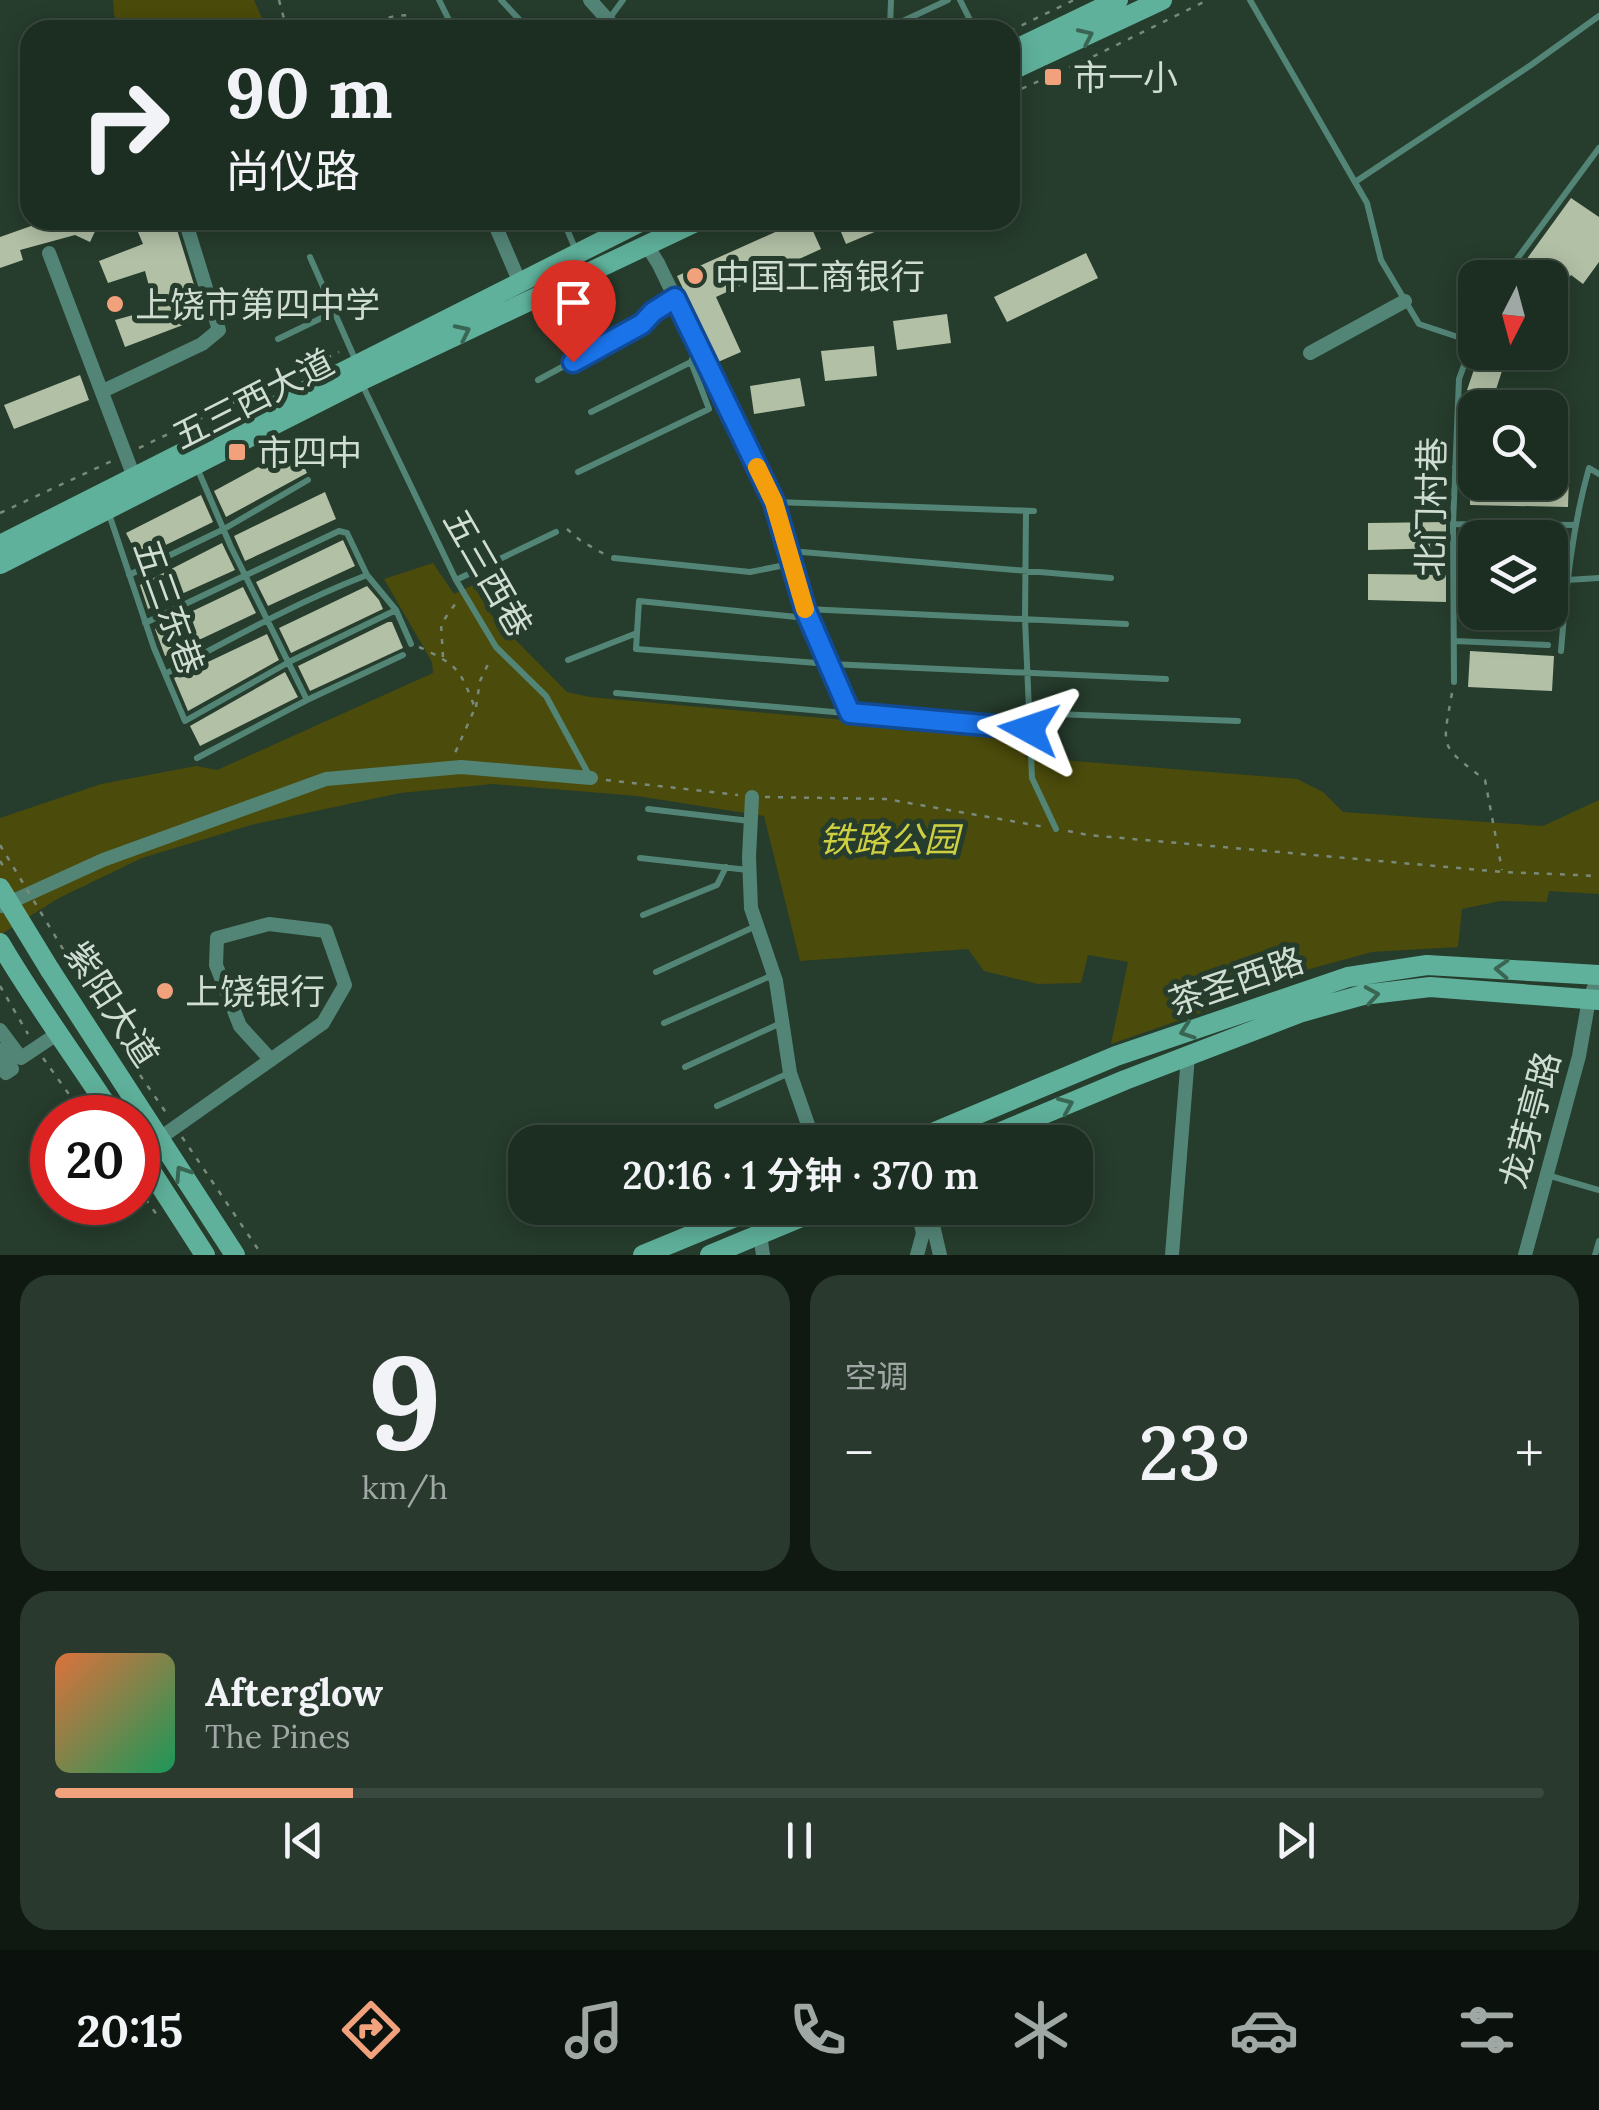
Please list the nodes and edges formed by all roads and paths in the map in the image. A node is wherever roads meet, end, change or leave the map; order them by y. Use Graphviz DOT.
graph roads {
  1 [pos="501,0"];
  2 [pos="590,0"];
  3 [pos="948,0"];
  4 [pos="1074,0"];
  5 [pos="1118,0"];
  6 [pos="1162,0"];
  7 [pos="1208,0"];
  8 [pos="1250,0"];
  9 [pos="1599,16"];
  10 [pos="379,20"];
  11 [pos="412,20"];
  12 [pos="520,20"];
  13 [pos="608,20"];
  14 [pos="905,20"];
  15 [pos="1020,26"];
  16 [pos="1020,47"];
  17 [pos="1020,67"];
  18 [pos="1020,90"];
  19 [pos="1599,148"];
  20 [pos="1354,182"];
  21 [pos="189,230"];
  22 [pos="497,230"];
  23 [pos="566,230"];
  24 [pos="624,230"];
  25 [pos="678,230"];
  26 [pos="646,244"];
  27 [pos="49,253"];
  28 [pos="577,254"];
  29 [pos="310,257"];
  30 [pos="1516,260"];
  31 [pos="520,283"];
  32 [pos="675,298"];
  33 [pos="1405,301"];
  34 [pos="334,312"];
  35 [pos="1458,335"];
  36 [pos="278,339"];
  37 [pos="698,345"];
  38 [pos="1310,353"];
  39 [pos="691,362"];
  40 [pos="356,364"];
  41 [pos="1462,370"];
  42 [pos="538,380"];
  43 [pos="103,392"];
  44 [pos="591,412"];
  45 [pos="126,454"];
  46 [pos="196,464"];
  47 [pos="1456,466"];
  48 [pos="578,472"];
  49 [pos="1599,474"];
  50 [pos="134,478"];
  51 [pos="308,480"];
  52 [pos="774,502"];
  53 [pos="108,509"];
  54 [pos="0,513"];
  55 [pos="1454,524"];
  56 [pos="1576,525"];
  57 [pos="224,529"];
  58 [pos="556,532"];
  59 [pos="0,545"];
  60 [pos="789,557"];
  61 [pos="614,558"];
  62 [pos="0,564"];
  63 [pos="1024,572"];
  64 [pos="246,574"];
  65 [pos="1568,574"];
  66 [pos="129,576"];
  67 [pos="367,576"];
  68 [pos="1111,578"];
  69 [pos="1599,578"];
  70 [pos="456,580"];
  71 [pos="1568,580"];
  72 [pos="1454,587"];
  73 [pos="1458,587"];
  74 [pos="463,593"];
  75 [pos="396,610"];
  76 [pos="807,614"];
  77 [pos="269,619"];
  78 [pos="1025,619"];
  79 [pos="146,623"];
  80 [pos="1126,624"];
  81 [pos="1563,630"];
  82 [pos="637,633"];
  83 [pos="1454,641"];
  84 [pos="412,644"];
  85 [pos="1548,646"];
  86 [pos="496,647"];
  87 [pos="1562,651"];
  88 [pos="403,655"];
  89 [pos="443,658"];
  90 [pos="568,660"];
  91 [pos="289,662"];
  92 [pos="830,664"];
  93 [pos="1028,672"];
  94 [pos="165,674"];
  95 [pos="1166,678"];
  96 [pos="1454,682"];
  97 [pos="616,693"];
  98 [pos="307,700"];
  99 [pos="476,708"];
  100 [pos="850,713"];
  101 [pos="1029,713"];
  102 [pos="1238,720"];
  103 [pos="1029,729"];
  104 [pos="197,758"];
  105 [pos="449,768"];
  106 [pos="592,778"];
  107 [pos="752,797"];
  108 [pos="648,809"];
  109 [pos="751,822"];
  110 [pos="1056,828"];
  111 [pos="0,845"];
  112 [pos="640,858"];
  113 [pos="726,867"];
  114 [pos="749,870"];
  115 [pos="1503,872"];
  116 [pos="1599,876"];
  117 [pos="0,888"];
  118 [pos="0,907"];
  119 [pos="644,915"];
  120 [pos="757,926"];
  121 [pos="0,943"];
  122 [pos="60,965"];
  123 [pos="656,972"];
  124 [pos="774,974"];
  125 [pos="1599,976"];
  126 [pos="0,986"];
  127 [pos="6,997"];
  128 [pos="1594,1000"];
  129 [pos="664,1023"];
  130 [pos="782,1023"];
  131 [pos="0,1030"];
  132 [pos="60,1032"];
  133 [pos="0,1050"];
  134 [pos="1188,1056"];
  135 [pos="271,1060"];
  136 [pos="0,1067"];
  137 [pos="685,1067"];
  138 [pos="790,1073"];
  139 [pos="140,1075"];
  140 [pos="101,1095"];
  141 [pos="717,1106"];
  142 [pos="808,1125"];
  143 [pos="952,1125"];
  144 [pos="1018,1125"];
  145 [pos="168,1133"];
  146 [pos="1546,1175"];
  147 [pos="160,1185"];
  148 [pos="1599,1190"];
  149 [pos="716,1225"];
  150 [pos="794,1225"];
  151 [pos="920,1225"];
  152 [pos="933,1225"];
  153 [pos="1599,1241"];
  154 [pos="761,1244"];
  155 [pos="205,1255"];
  156 [pos="235,1255"];
  157 [pos="262,1255"];
  158 [pos="643,1255"];
  159 [pos="710,1255"];
  160 [pos="917,1255"];
  161 [pos="940,1255"];
  162 [pos="1172,1255"];
  163 [pos="1525,1255"];
  164 [pos="1595,1255"];
  1 -- 12 [label="lane"];
  2 -- 13 [label="street"];
  3 -- 14 [label="lane"];
  4 -- 15 [label="path"];
  5 -- 16 [label="main road"];
  17 -- 6 [label="main road, one-way"];
  7 -- 18 [label="path"];
  8 -- 20 [label="lane"];
  9 -- 20 [label="lane"];
  10 -- 11 [label="path"];
  19 -- 30 [label="lane"];
  20 -- 33 [label="lane"];
  21 -- 43 [label="street"];
  22 -- 31 [label="street"];
  23 -- 28 [label="lane"];
  24 -- 28 [label="main road, 五三西大道"];
  25 -- 26 [label="main road, 五三西大道"];
  26 -- 32 [label="street"];
  40 -- 26 [label="main road, 五三西大道, one-way"];
  27 -- 43 [label="street"];
  28 -- 31 [label="main road, 五三西大道"];
  29 -- 34 [label="lane, 五三西巷"];
  31 -- 40 [label="main road, 五三西大道"];
  32 -- 37 [label="street"];
  32 -- 42 [label="lane"];
  33 -- 35 [label="lane"];
  33 -- 38 [label="street"];
  34 -- 36 [label="lane"];
  34 -- 40 [label="lane, 五三西巷"];
  37 -- 39 [label="lane"];
  37 -- 52 [label="street"];
  39 -- 44 [label="lane"];
  39 -- 48 [label="lane"];
  40 -- 45 [label="path"];
  40 -- 46 [label="main road, 五三西大道"];
  40 -- 50 [label="main road, 五三西大道"];
  40 -- 70 [label="lane, 五三西巷"];
  41 -- 47 [label="lane, 北门村巷"];
  43 -- 45 [label="street"];
  45 -- 50 [label="street"];
  45 -- 54 [label="path"];
  46 -- 53 [label="main road, 五三西大道"];
  46 -- 57 [label="lane"];
  47 -- 55 [label="lane, 北门村巷"];
  49 -- 56 [label="lane"];
  50 -- 59 [label="main road, 五三西大道"];
  51 -- 57 [label="lane"];
  52 -- 60 [label="street"];
  52 -- 63 [label="lane"];
  53 -- 62 [label="main road, 五三西大道"];
  53 -- 66 [label="lane, 五三东巷"];
  55 -- 56 [label="lane"];
  55 -- 72 [label="lane, 北门村巷"];
  56 -- 65 [label="lane"];
  57 -- 64 [label="lane"];
  57 -- 66 [label="lane"];
  58 -- 61 [label="path"];
  58 -- 70 [label="lane"];
  60 -- 61 [label="lane"];
  60 -- 63 [label="lane"];
  60 -- 76 [label="street"];
  63 -- 68 [label="lane"];
  63 -- 78 [label="lane"];
  64 -- 67 [label="lane"];
  64 -- 77 [label="lane"];
  64 -- 79 [label="lane"];
  66 -- 79 [label="lane, 五三东巷"];
  67 -- 75 [label="lane"];
  67 -- 77 [label="lane"];
  69 -- 71 [label="lane"];
  70 -- 74 [label="lane, 五三西巷"];
  72 -- 73 [label="lane"];
  72 -- 83 [label="lane, 北门村巷"];
  74 -- 86 [label="lane, 五三西巷"];
  74 -- 89 [label="path"];
  75 -- 84 [label="lane"];
  75 -- 91 [label="lane"];
  76 -- 78 [label="lane"];
  76 -- 82 [label="lane"];
  76 -- 92 [label="street"];
  77 -- 91 [label="lane"];
  77 -- 94 [label="lane"];
  78 -- 80 [label="lane"];
  78 -- 93 [label="lane"];
  79 -- 94 [label="lane, 五三东巷"];
  81 -- 87 [label="lane"];
  82 -- 90 [label="lane"];
  82 -- 92 [label="lane"];
  83 -- 85 [label="lane"];
  83 -- 96 [label="lane, 北门村巷"];
  84 -- 89 [label="path"];
  86 -- 99 [label="path"];
  86 -- 106 [label="lane, 五三西巷"];
  88 -- 98 [label="lane"];
  89 -- 99 [label="path"];
  91 -- 94 [label="lane, 五三东巷"];
  91 -- 98 [label="lane"];
  92 -- 93 [label="lane"];
  92 -- 100 [label="street"];
  93 -- 95 [label="lane"];
  93 -- 101 [label="lane"];
  96 -- 115 [label="path"];
  97 -- 100 [label="lane"];
  98 -- 104 [label="lane"];
  99 -- 105 [label="path"];
  100 -- 103 [label="lane"];
  101 -- 102 [label="lane"];
  101 -- 103 [label="lane"];
  103 -- 110 [label="lane"];
  105 -- 106 [label="street"];
  105 -- 118 [label="street"];
  106 -- 107 [label="path"];
  107 -- 109 [label="street"];
  107 -- 110 [label="path"];
  108 -- 109 [label="lane"];
  109 -- 114 [label="street"];
  110 -- 115 [label="path"];
  111 -- 122 [label="path, bridge"];
  112 -- 113 [label="lane"];
  113 -- 114 [label="lane"];
  113 -- 119 [label="lane"];
  114 -- 120 [label="street"];
  115 -- 116 [label="path"];
  117 -- 122 [label="main road, 紫阳大道, bridge"];
  120 -- 123 [label="lane"];
  120 -- 124 [label="street"];
  121 -- 132 [label="main road, 紫阳大道"];
  122 -- 145 [label="main road, 紫阳大道"];
  124 -- 129 [label="lane"];
  124 -- 130 [label="street"];
  125 -- 128 [label="street, 龙芽亭路"];
  125 -- 143 [label="main road, 茶圣西路, one-way"];
  126 -- 127 [label="path"];
  134 -- 128 [label="main road, 茶圣西路, one-way"];
  128 -- 146 [label="street, 龙芽亭路"];
  130 -- 137 [label="lane"];
  130 -- 138 [label="street"];
  131 -- 132 [label="street"];
  132 -- 140 [label="main road, 紫阳大道"];
  133 -- 136 [label="street"];
  144 -- 134 [label="main road, 茶圣西路, one-way"];
  134 -- 162 [label="street"];
  135 -- 135 [label="street"];
  135 -- 145 [label="street"];
  138 -- 141 [label="lane"];
  138 -- 142 [label="street"];
  139 -- 145 [label="path"];
  156 -- 145 [label="main road, 紫阳大道, one-way"];
  145 -- 157 [label="path"];
  146 -- 148 [label="lane"];
  146 -- 163 [label="street, 龙芽亭路"];
  147 -- 155 [label="main road"];
  149 -- 158 [label="main road"];
  150 -- 154 [label="main road"];
  151 -- 160 [label="street"];
  152 -- 161 [label="street"];
  153 -- 164 [label="lane"];
  154 -- 159 [label="main road"];
}
